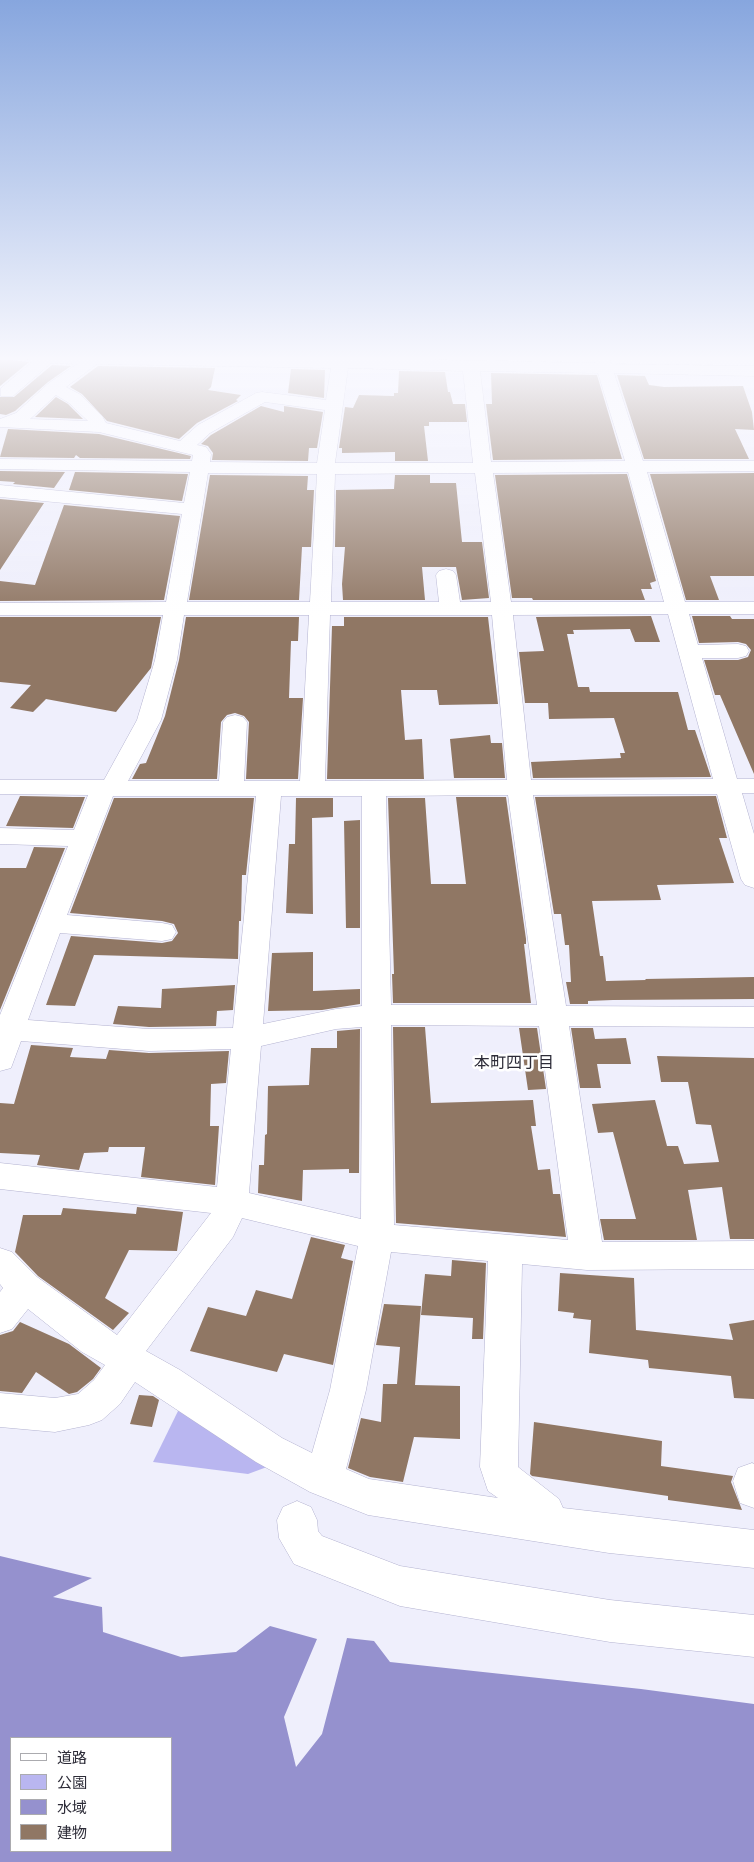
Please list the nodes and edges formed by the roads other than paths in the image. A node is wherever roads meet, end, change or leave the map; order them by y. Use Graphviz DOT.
graph roads {
  1 [pos="175,445"];
  2 [pos="186,445"];
  3 [pos="328,445"];
  4 [pos="480,445"];
  5 [pos="629,445"];
  6 [pos="184,447"];
  7 [pos="0,464"];
  8 [pos="754,466"];
  9 [pos="636,467"];
  10 [pos="201,468"];
  11 [pos="482,468"];
  12 [pos="327,469"];
  13 [pos="0,491"];
  14 [pos="194,508"];
  15 [pos="446,575"];
  16 [pos="450,608"];
  17 [pos="502,608"];
  18 [pos="675,608"];
  19 [pos="754,608"];
  20 [pos="0,609"];
  21 [pos="175,610"];
  22 [pos="320,610"];
  23 [pos="738,651"];
  24 [pos="689,652"];
  25 [pos="235,722"];
  26 [pos="727,786"];
  27 [pos="754,786"];
  28 [pos="0,787"];
  29 [pos="231,788"];
  30 [pos="109,789"];
  31 [pos="312,789"];
  32 [pos="374,789"];
  33 [pos="520,789"];
  34 [pos="269,790"];
  35 [pos="0,836"];
  36 [pos="84,838"];
  37 [pos="754,879"];
  38 [pos="52,923"];
  39 [pos="162,932"];
  40 [pos="377,1015"];
  41 [pos="551,1016"];
  42 [pos="754,1017"];
  43 [pos="6,1029"];
  44 [pos="246,1038"];
  45 [pos="0,1060"];
  46 [pos="0,1176"];
  47 [pos="232,1202"];
  48 [pos="377,1237"];
  49 [pos="505,1248"];
  50 [pos="754,1255"];
  51 [pos="587,1256"];
  52 [pos="0,1262"];
  53 [pos="25,1286"];
  54 [pos="0,1318"];
  55 [pos="126,1359"];
  56 [pos="0,1410"];
  57 [pos="324,1479"];
  58 [pos="297,1520"];
  59 [pos="544,1524"];
  60 [pos="754,1549"];
  61 [pos="754,1636"];
  1 -- 6 [label="street"];
  2 -- 6 [label="street"];
  3 -- 12 [label="street"];
  4 -- 11 [label="street"];
  5 -- 9 [label="street"];
  6 -- 10 [label="street"];
  7 -- 10 [label="street"];
  8 -- 9 [label="street"];
  9 -- 11 [label="street"];
  9 -- 18 [label="street"];
  10 -- 12 [label="street"];
  10 -- 14 [label="street"];
  11 -- 12 [label="street"];
  11 -- 17 [label="street"];
  12 -- 22 [label="street"];
  13 -- 14 [label="street"];
  14 -- 21 [label="street"];
  15 -- 16 [label="street"];
  16 -- 17 [label="street"];
  16 -- 22 [label="street"];
  17 -- 18 [label="street"];
  17 -- 33 [label="street"];
  18 -- 19 [label="street"];
  18 -- 24 [label="street"];
  20 -- 21 [label="street"];
  21 -- 22 [label="street"];
  21 -- 30 [label="street"];
  22 -- 31 [label="street"];
  23 -- 24 [label="street"];
  24 -- 26 [label="street"];
  25 -- 29 [label="street"];
  26 -- 27 [label="street"];
  26 -- 33 [label="street"];
  26 -- 37 [label="street"];
  28 -- 30 [label="street"];
  29 -- 30 [label="street"];
  29 -- 34 [label="street"];
  30 -- 36 [label="street"];
  31 -- 32 [label="street"];
  31 -- 34 [label="street"];
  32 -- 33 [label="street"];
  32 -- 40 [label="street"];
  33 -- 41 [label="street"];
  34 -- 44 [label="street"];
  35 -- 36 [label="street"];
  36 -- 38 [label="street"];
  38 -- 39 [label="street"];
  38 -- 43 [label="street"];
  40 -- 41 [label="street"];
  40 -- 44 [label="street"];
  40 -- 48 [label="street"];
  41 -- 42 [label="street"];
  41 -- 51 [label="street"];
  43 -- 44 [label="street"];
  43 -- 45 [label="street"];
  44 -- 47 [label="street"];
  46 -- 47 [label="street"];
  47 -- 48 [label="street"];
  47 -- 55 [label="street"];
  48 -- 49 [label="street"];
  48 -- 57 [label="street"];
  49 -- 51 [label="street"];
  49 -- 59 [label="street"];
  50 -- 51 [label="street"];
  52 -- 53 [label="street"];
  53 -- 54 [label="street"];
  53 -- 55 [label="street"];
  55 -- 56 [label="street"];
  55 -- 57 [label="street"];
  57 -- 59 [label="street"];
  58 -- 61 [label="street"];
  59 -- 60 [label="street"];
}
